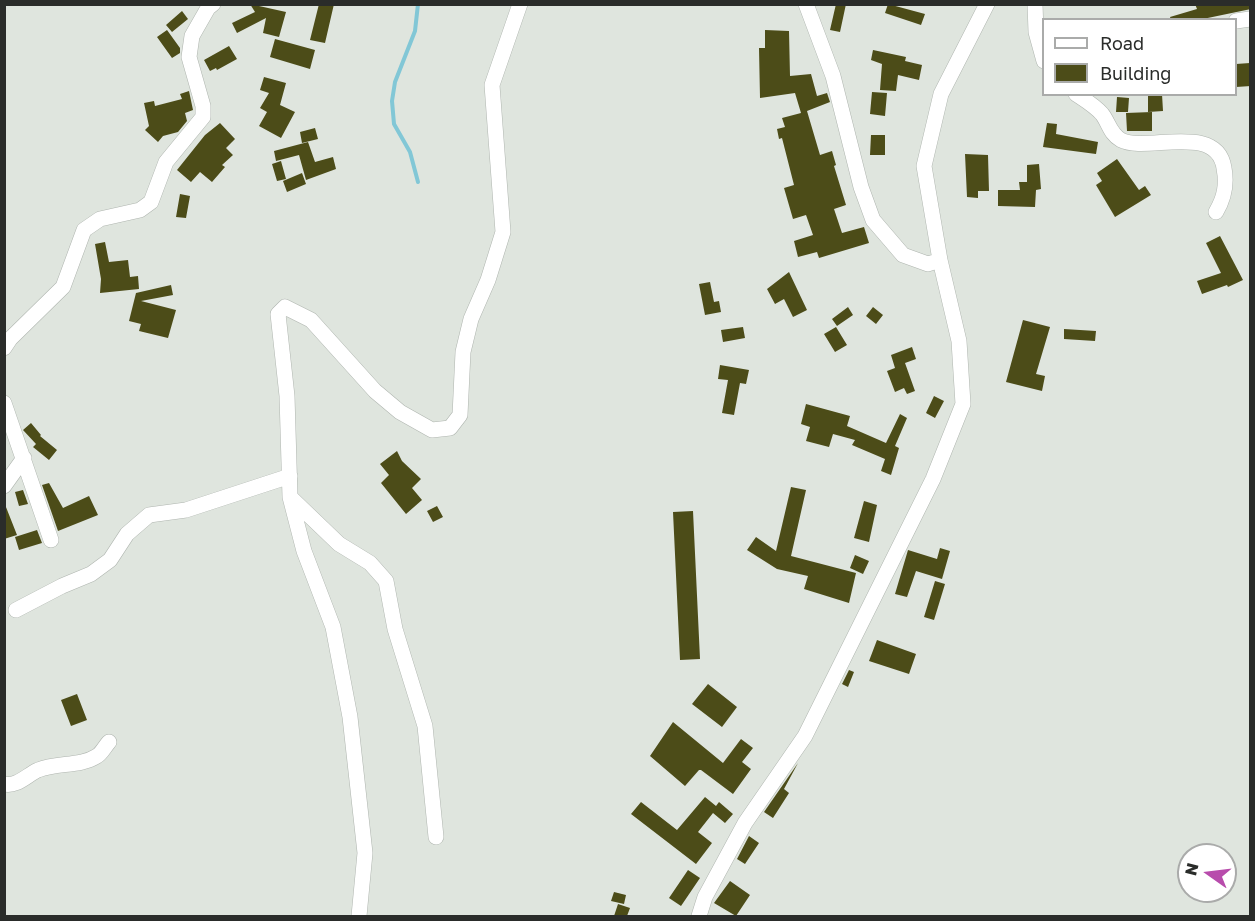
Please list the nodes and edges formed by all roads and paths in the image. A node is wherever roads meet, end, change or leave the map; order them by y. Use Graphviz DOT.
graph roads {
  1 [pos="213,4"];
  2 [pos="520,4"];
  3 [pos="806,4"];
  4 [pos="987,4"];
  5 [pos="1035,4"];
  6 [pos="1041,43"];
  7 [pos="1079,96"];
  8 [pos="1216,212"];
  9 [pos="940,260"];
  10 [pos="4,348"];
  11 [pos="4,403"];
  12 [pos="24,458"];
  13 [pos="290,476"];
  14 [pos="4,486"];
  15 [pos="290,497"];
  16 [pos="51,540"];
  17 [pos="16,610"];
  18 [pos="109,742"];
  19 [pos="4,784"];
  20 [pos="436,837"];
  21 [pos="359,916"];
  22 [pos="699,916"];
  1 -- 10 [label="street"];
  2 -- 13 [label="street"];
  3 -- 9 [label="street"];
  4 -- 9 [label="street"];
  5 -- 6 [label="street"];
  7 -- 8 [label="street"];
  9 -- 22 [label="street"];
  11 -- 12 [label="street"];
  12 -- 14 [label="street"];
  12 -- 16 [label="street"];
  13 -- 15 [label="street"];
  13 -- 17 [label="street"];
  15 -- 20 [label="street"];
  15 -- 21 [label="street"];
  18 -- 19 [label="street"];
}
